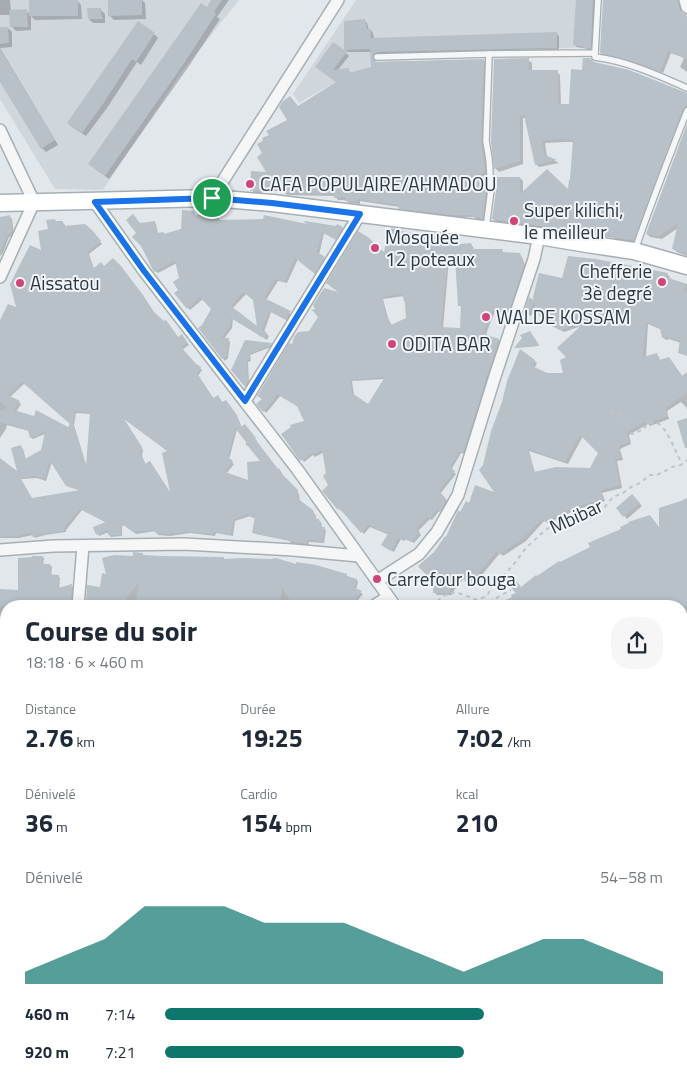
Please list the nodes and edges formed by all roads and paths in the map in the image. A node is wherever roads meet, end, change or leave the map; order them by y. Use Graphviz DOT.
graph roads {
  1 [pos="338,0"];
  2 [pos="598,0"];
  3 [pos="685,0"];
  4 [pos="687,7"];
  5 [pos="595,53"];
  6 [pos="489,54"];
  7 [pos="377,57"];
  8 [pos="687,88"];
  9 [pos="687,111"];
  10 [pos="0,130"];
  11 [pos="212,198"];
  12 [pos="34,202"];
  13 [pos="95,202"];
  14 [pos="0,203"];
  15 [pos="360,214"];
  16 [pos="486,230"];
  17 [pos="539,236"];
  18 [pos="634,251"];
  19 [pos="687,266"];
  20 [pos="0,277"];
  21 [pos="245,401"];
  22 [pos="610,411"];
  23 [pos="687,460"];
  24 [pos="682,464"];
  25 [pos="83,546"];
  26 [pos="0,550"];
  27 [pos="359,556"];
  28 [pos="377,581"];
  29 [pos="511,590"];
  30 [pos="78,600"];
  31 [pos="391,600"];
  32 [pos="439,600"];
  33 [pos="477,600"];
  34 [pos="477,600"];
  35 [pos="493,600"];
  1 -- 11 [label="street"];
  2 -- 5 [label="lane"];
  3 -- 4 [label="street"];
  5 -- 6 [label="lane"];
  5 -- 8 [label="lane"];
  6 -- 7 [label="lane"];
  6 -- 16 [label="lane"];
  9 -- 18 [label="lane"];
  10 -- 12 [label="street"];
  11 -- 13 [label="street"];
  11 -- 15 [label="street"];
  12 -- 13 [label="street"];
  12 -- 14 [label="street"];
  12 -- 20 [label="street"];
  13 -- 21 [label="street"];
  15 -- 16 [label="street"];
  15 -- 21 [label="street"];
  16 -- 17 [label="street"];
  17 -- 18 [label="street"];
  17 -- 28 [label="street"];
  18 -- 19 [label="street"];
  21 -- 27 [label="street"];
  22 -- 24 [label="path"];
  23 -- 24 [label="path, Mbibar"];
  24 -- 33 [label="path, Mbibar"];
  25 -- 26 [label="street"];
  25 -- 27 [label="street"];
  25 -- 30 [label="street"];
  27 -- 28 [label="street"];
  28 -- 31 [label="street"];
  29 -- 35 [label="path"];
  32 -- 34 [label="path, Mbibar"];
}
